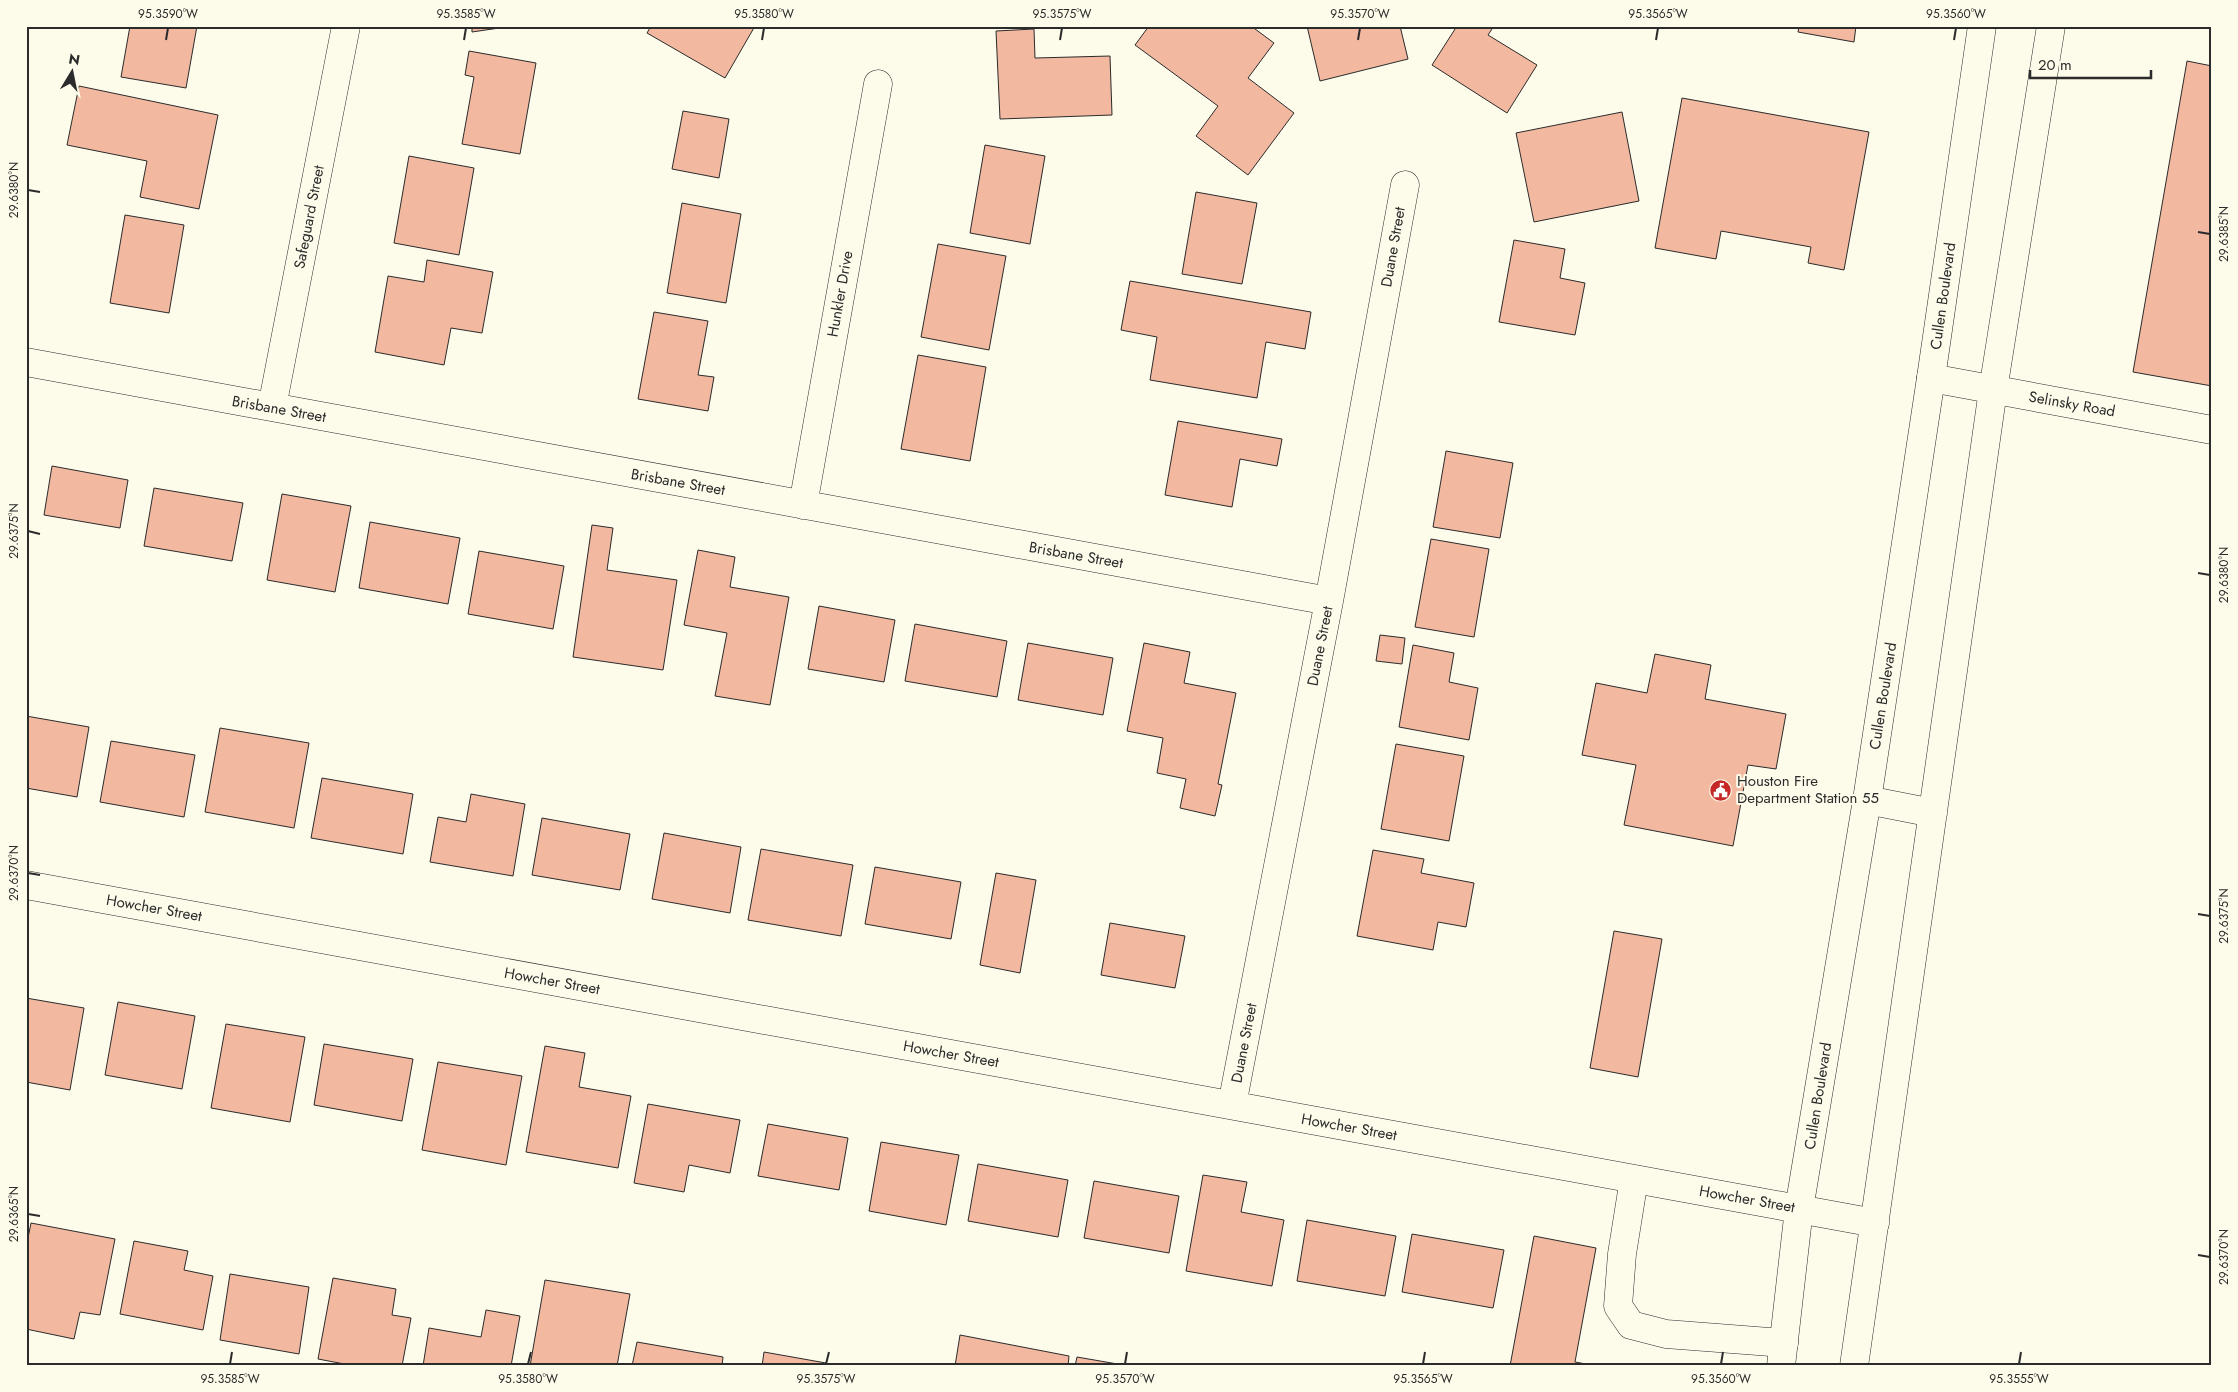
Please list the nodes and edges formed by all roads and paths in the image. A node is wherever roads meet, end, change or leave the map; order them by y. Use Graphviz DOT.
graph roads {
  1 [pos="346,26"];
  2 [pos="1982,26"];
  3 [pos="2051,26"];
  4 [pos="878,84"];
  5 [pos="1405,185"];
  6 [pos="26,362"];
  7 [pos="1932,378"];
  8 [pos="1993,390"];
  9 [pos="272,407"];
  10 [pos="2212,430"];
  11 [pos="803,505"];
  12 [pos="1329,601"];
  13 [pos="1867,800"];
  14 [pos="1933,813"];
  15 [pos="26,885"];
  16 [pos="1232,1105"];
  17 [pos="1634,1179"];
  18 [pos="1799,1209"];
  19 [pos="1875,1223"];
  20 [pos="1782,1354"];
  21 [pos="1854,1366"];
  1 -- 9 [label="street, Safeguard Street"];
  2 -- 7 [label="street, Cullen Boulevard"];
  3 -- 8 [label="street"];
  4 -- 11 [label="street, Hunkler Drive"];
  5 -- 12 [label="street, Duane Street"];
  6 -- 9 [label="street, Brisbane Street"];
  7 -- 8 [label="street, Selinsky Road"];
  7 -- 13 [label="street, Cullen Boulevard"];
  8 -- 10 [label="street, Selinsky Road"];
  8 -- 14 [label="street"];
  9 -- 11 [label="street, Brisbane Street"];
  11 -- 12 [label="street, Brisbane Street"];
  12 -- 16 [label="street, Duane Street"];
  13 -- 14 [label="street"];
  13 -- 18 [label="street, Cullen Boulevard"];
  14 -- 19 [label="street"];
  15 -- 16 [label="street, Howcher Street"];
  16 -- 17 [label="street, Howcher Street"];
  17 -- 18 [label="street, Howcher Street"];
  17 -- 20 [label="street"];
  18 -- 19 [label="street, Howcher Street"];
  18 -- 20 [label="street, Cullen Boulevard"];
  19 -- 21 [label="street"];
}
